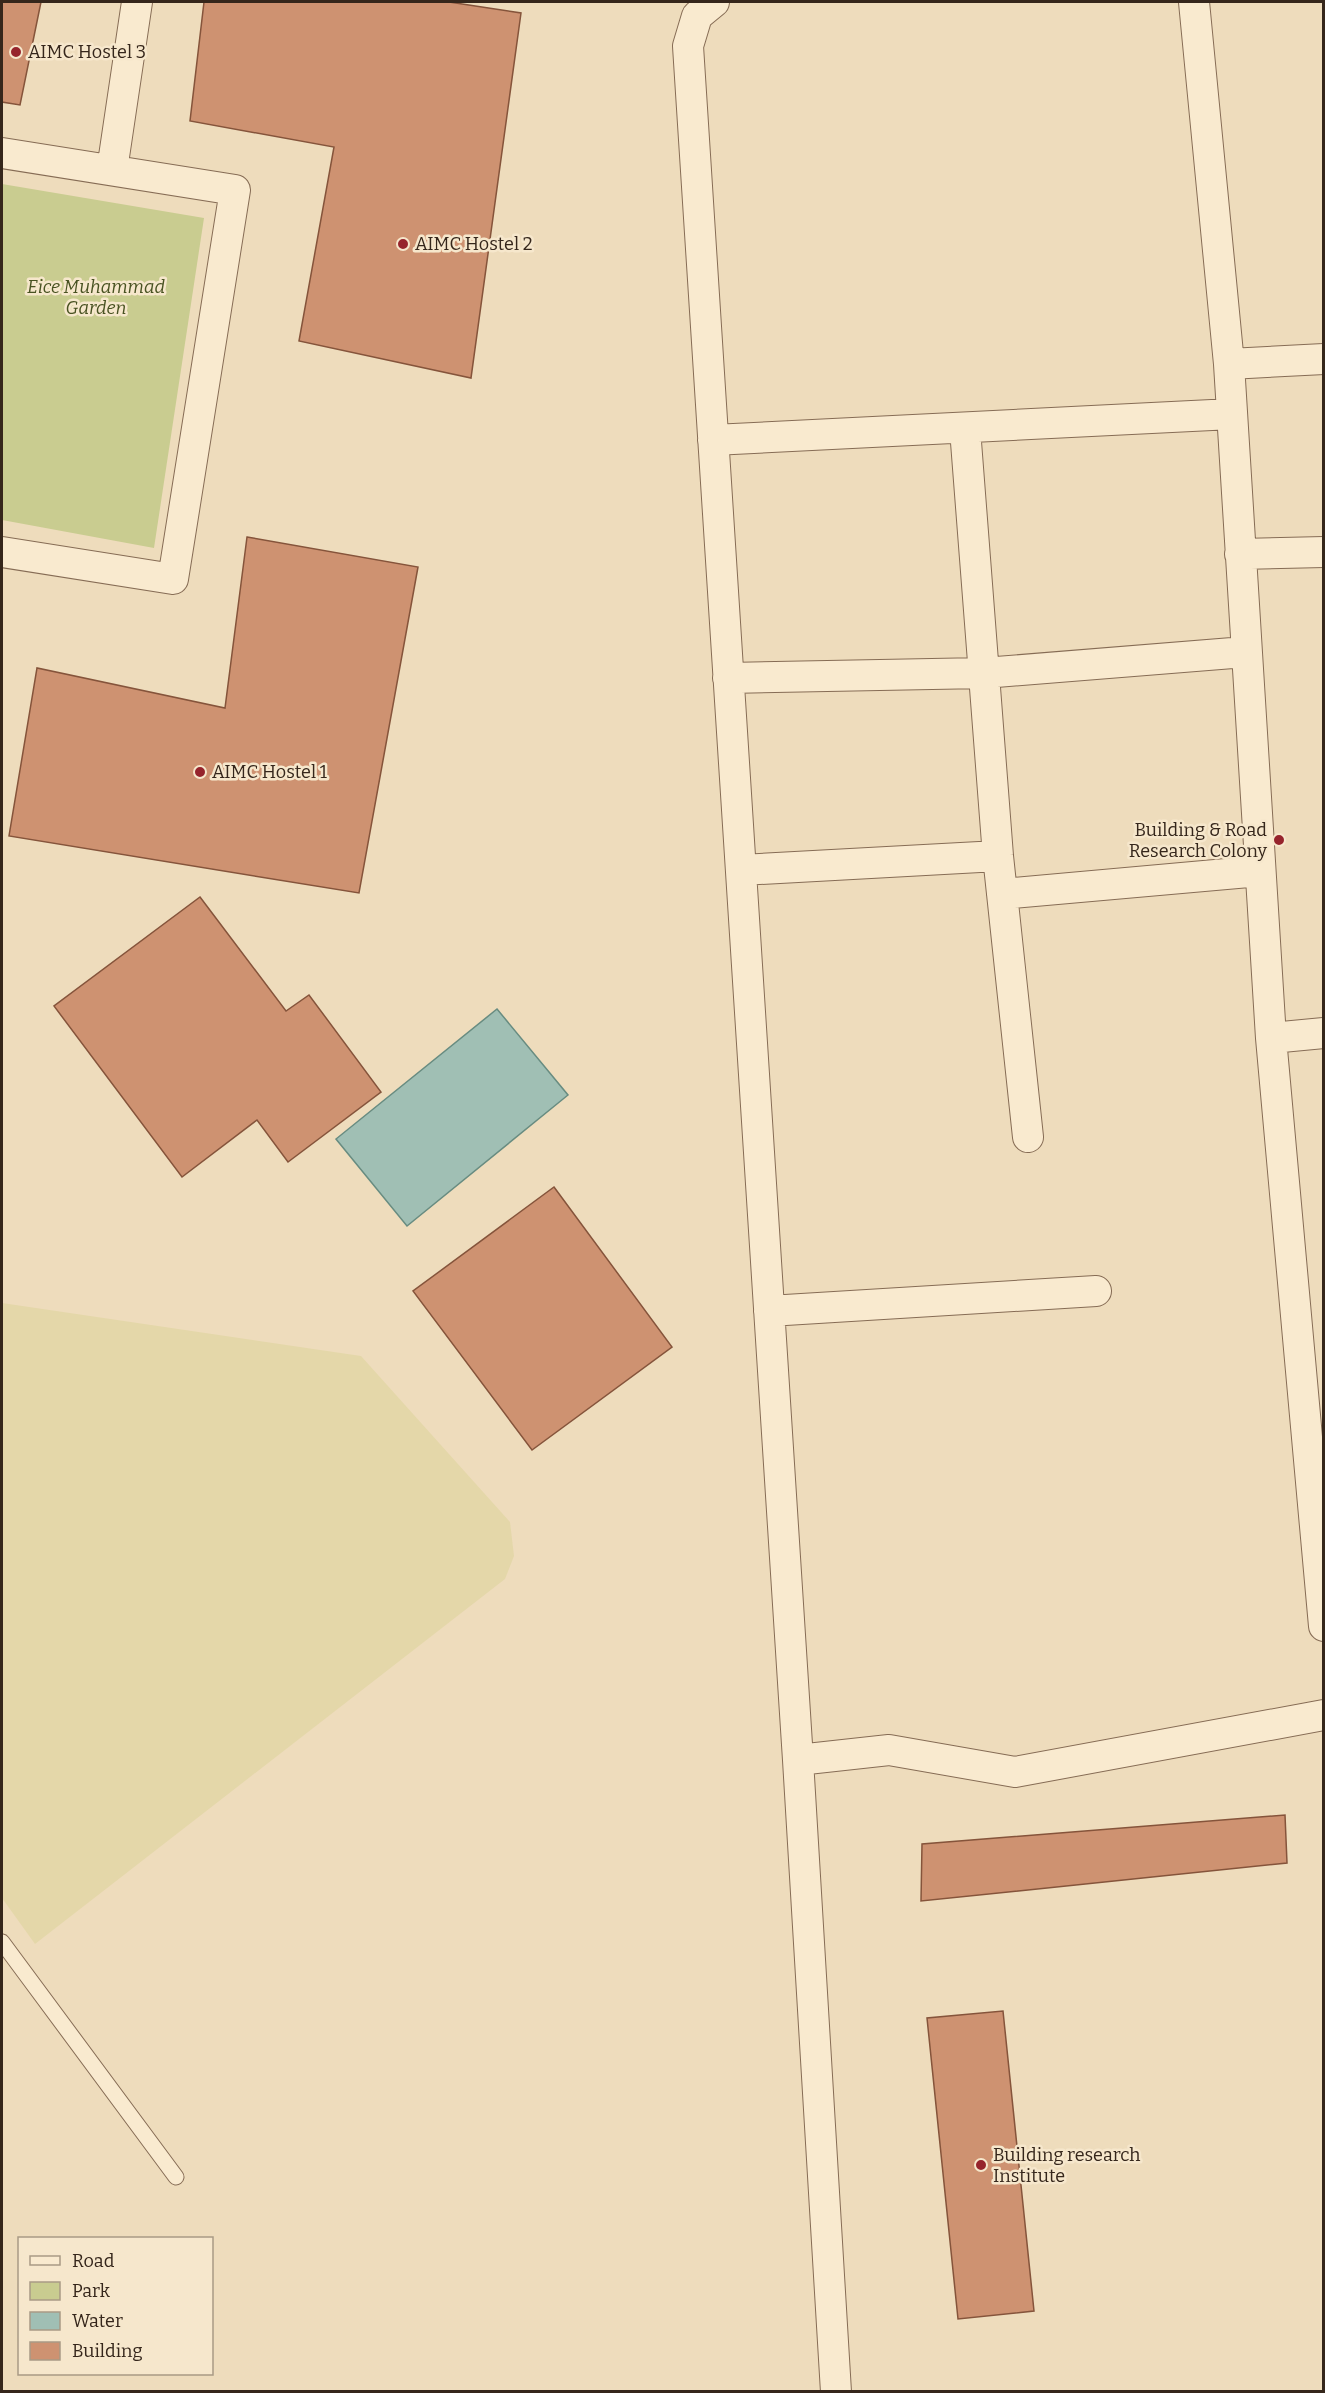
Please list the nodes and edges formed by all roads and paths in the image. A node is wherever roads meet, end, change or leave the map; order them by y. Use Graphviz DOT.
graph roads {
  1 [pos="137,2"];
  2 [pos="714,2"];
  3 [pos="1194,2"];
  4 [pos="2,153"];
  5 [pos="112,170"];
  6 [pos="1323,359"];
  7 [pos="1229,364"];
  8 [pos="1232,414"];
  9 [pos="965,429"];
  10 [pos="713,440"];
  11 [pos="2,552"];
  12 [pos="1323,552"];
  13 [pos="1240,554"];
  14 [pos="1245,652"];
  15 [pos="984,673"];
  16 [pos="728,678"];
  17 [pos="998,856"];
  18 [pos="741,870"];
  19 [pos="1260,871"];
  20 [pos="1002,894"];
  21 [pos="1323,1033"];
  22 [pos="1271,1038"];
  23 [pos="1028,1137"];
  24 [pos="1096,1291"];
  25 [pos="769,1311"];
  26 [pos="1323,1626"];
  27 [pos="1323,1715"];
  28 [pos="798,1760"];
  29 [pos="2,1942"];
  30 [pos="176,2177"];
  31 [pos="836,2391"];
  1 -- 5 [label="street"];
  2 -- 10 [label="street"];
  3 -- 7 [label="street"];
  4 -- 5 [label="street"];
  5 -- 11 [label="street"];
  6 -- 7 [label="street"];
  7 -- 8 [label="street"];
  8 -- 9 [label="street"];
  8 -- 13 [label="street"];
  9 -- 10 [label="street"];
  9 -- 15 [label="street"];
  10 -- 16 [label="street"];
  12 -- 13 [label="street"];
  13 -- 14 [label="street"];
  14 -- 15 [label="street"];
  14 -- 19 [label="street"];
  15 -- 16 [label="street"];
  15 -- 17 [label="street"];
  16 -- 18 [label="street"];
  17 -- 18 [label="street"];
  17 -- 20 [label="street"];
  18 -- 25 [label="street"];
  19 -- 20 [label="street"];
  19 -- 22 [label="street"];
  20 -- 23 [label="street"];
  21 -- 22 [label="street"];
  22 -- 26 [label="street"];
  24 -- 25 [label="street"];
  25 -- 28 [label="street"];
  27 -- 28 [label="street"];
  28 -- 31 [label="street"];
  29 -- 30 [label="lane"];
}
